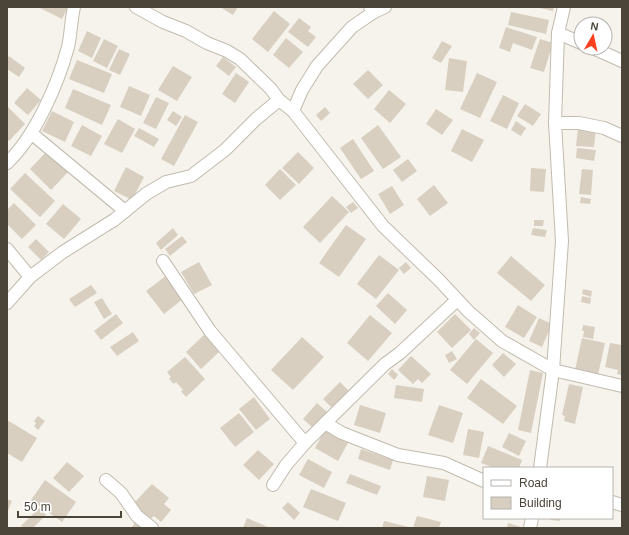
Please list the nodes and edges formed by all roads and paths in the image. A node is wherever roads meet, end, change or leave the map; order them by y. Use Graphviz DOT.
graph roads {
  1 [pos="74,7"];
  2 [pos="136,7"];
  3 [pos="564,7"];
  4 [pos="376,9"];
  5 [pos="558,33"];
  6 [pos="573,40"];
  7 [pos="611,56"];
  8 [pos="622,61"];
  9 [pos="279,100"];
  10 [pos="293,111"];
  11 [pos="555,123"];
  12 [pos="31,133"];
  13 [pos="622,136"];
  14 [pos="7,163"];
  15 [pos="125,211"];
  16 [pos="7,249"];
  17 [pos="163,261"];
  18 [pos="30,278"];
  19 [pos="457,300"];
  20 [pos="7,303"];
  21 [pos="553,370"];
  22 [pos="622,386"];
  23 [pos="324,424"];
  24 [pos="305,443"];
  25 [pos="540,467"];
  26 [pos="106,480"];
  27 [pos="483,481"];
  28 [pos="273,485"];
  29 [pos="152,528"];
  1 -- 12 [label="street"];
  2 -- 9 [label="street"];
  3 -- 5 [label="street"];
  4 -- 10 [label="street"];
  5 -- 6 [label="street"];
  5 -- 11 [label="street"];
  7 -- 8 [label="street"];
  9 -- 10 [label="street"];
  9 -- 15 [label="street"];
  10 -- 19 [label="street"];
  11 -- 13 [label="street"];
  11 -- 21 [label="street"];
  12 -- 14 [label="street"];
  12 -- 15 [label="street"];
  15 -- 18 [label="street"];
  16 -- 18 [label="street"];
  17 -- 24 [label="street"];
  18 -- 20 [label="street"];
  19 -- 21 [label="street"];
  19 -- 23 [label="street"];
  21 -- 22 [label="street"];
  21 -- 25 [label="street"];
  23 -- 24 [label="street"];
  23 -- 27 [label="street"];
  24 -- 28 [label="street"];
  26 -- 29 [label="street"];
}
